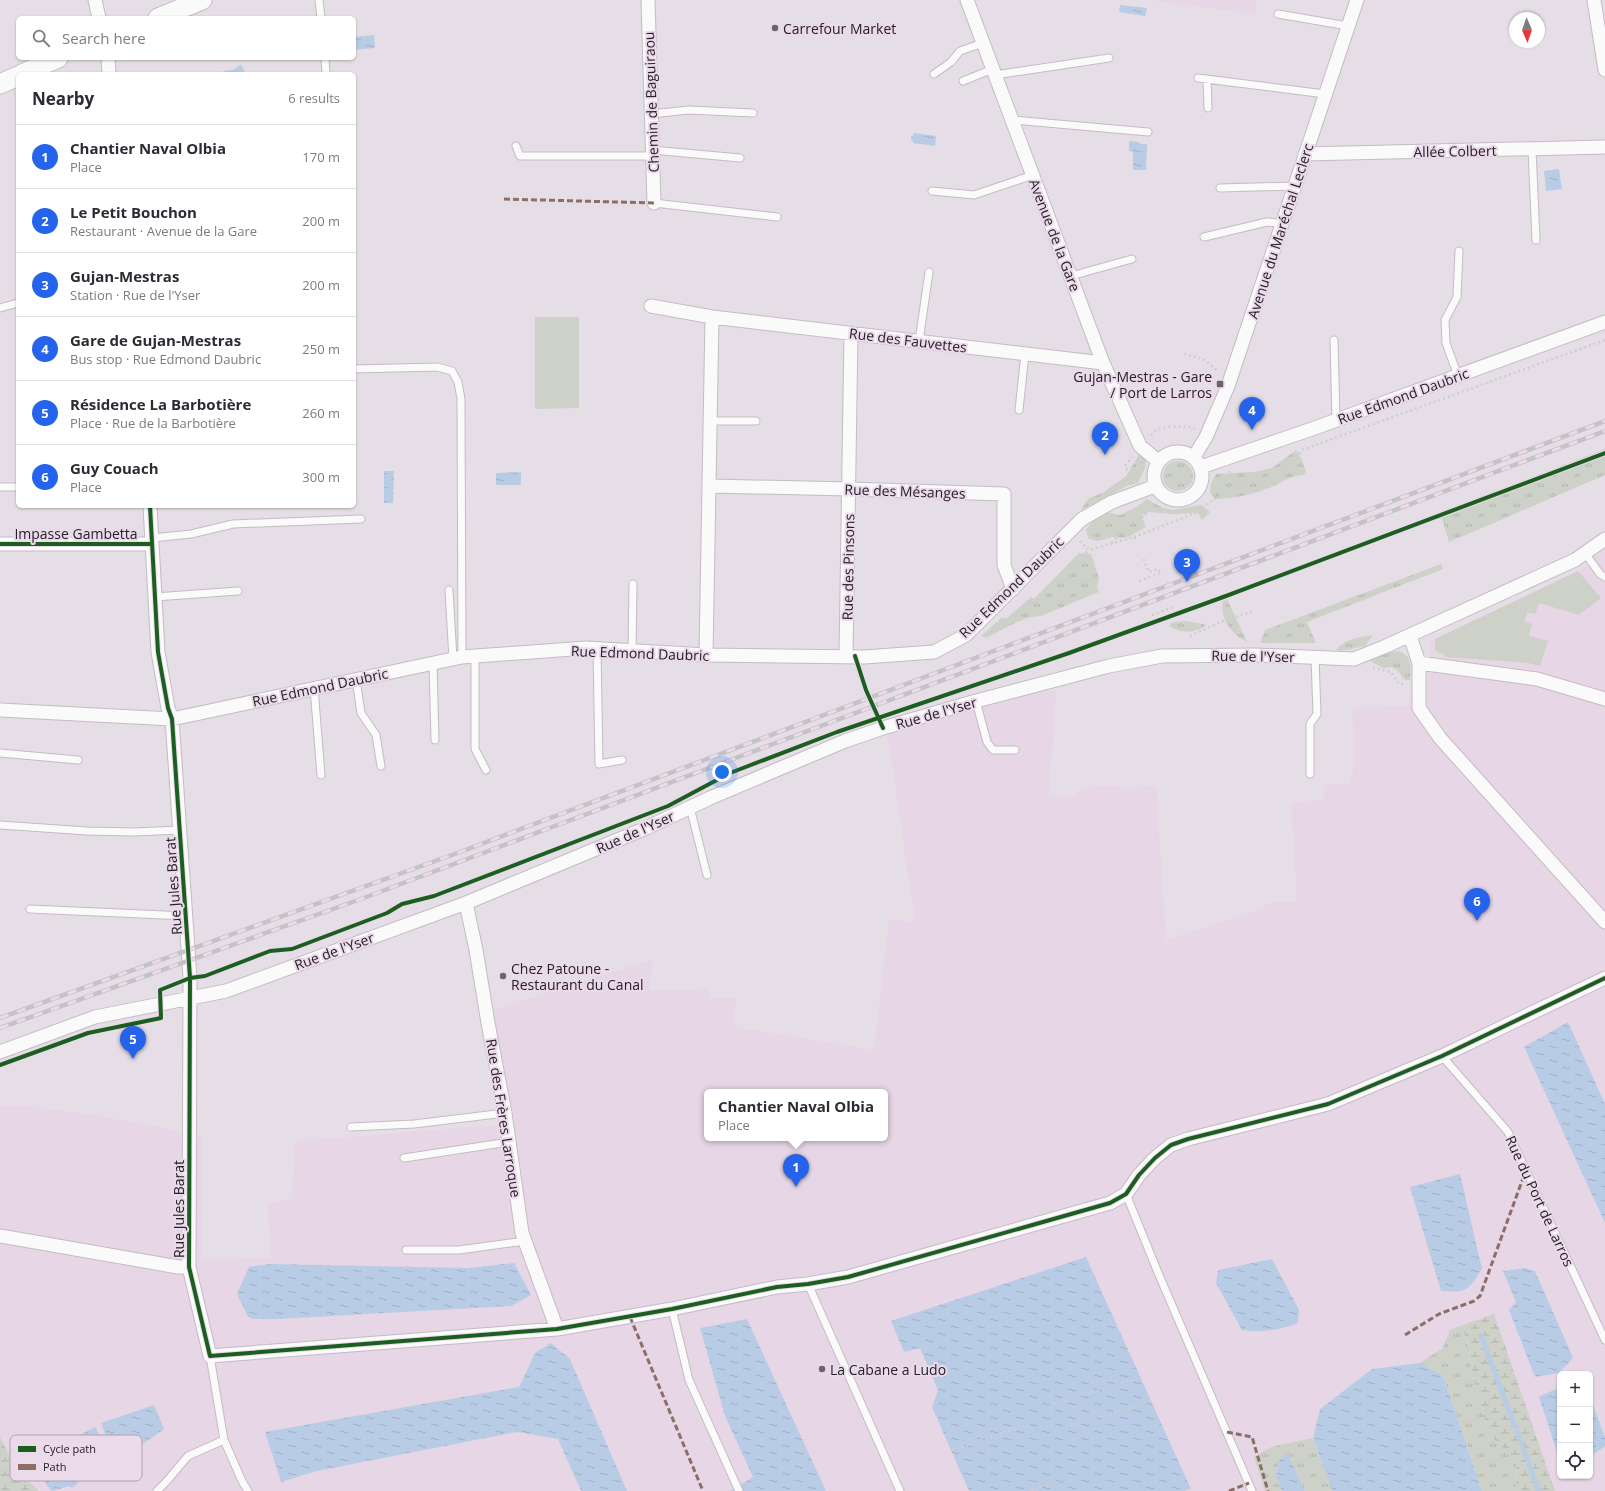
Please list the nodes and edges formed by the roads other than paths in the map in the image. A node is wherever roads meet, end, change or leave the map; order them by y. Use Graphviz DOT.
graph roads {
  1 [pos="95,0"];
  2 [pos="202,0"];
  3 [pos="319,0"];
  4 [pos="648,0"];
  5 [pos="967,0"];
  6 [pos="1357,0"];
  7 [pos="1594,0"];
  8 [pos="1278,14"];
  9 [pos="99,16"];
  10 [pos="163,16"];
  11 [pos="321,16"];
  12 [pos="1348,26"];
  13 [pos="983,43"];
  14 [pos="1109,58"];
  15 [pos="54,60"];
  16 [pos="108,60"];
  17 [pos="324,60"];
  18 [pos="1605,70"];
  19 [pos="26,72"];
  20 [pos="109,72"];
  21 [pos="326,72"];
  22 [pos="994,72"];
  23 [pos="934,74"];
  24 [pos="1198,78"];
  25 [pos="1207,79"];
  26 [pos="963,81"];
  27 [pos="1325,94"];
  28 [pos="1208,108"];
  29 [pos="754,113"];
  30 [pos="651,114"];
  31 [pos="1012,120"];
  32 [pos="1148,132"];
  33 [pos="516,146"];
  34 [pos="1605,148"];
  35 [pos="1532,149"];
  36 [pos="652,153"];
  37 [pos="1305,154"];
  38 [pos="740,158"];
  39 [pos="1033,175"];
  40 [pos="1295,186"];
  41 [pos="1220,188"];
  42 [pos="932,191"];
  43 [pos="654,204"];
  44 [pos="777,217"];
  45 [pos="1282,223"];
  46 [pos="1204,237"];
  47 [pos="1536,240"];
  48 [pos="1459,251"];
  49 [pos="1132,259"];
  50 [pos="929,272"];
  51 [pos="1071,276"];
  52 [pos="16,304"];
  53 [pos="651,306"];
  54 [pos="0,308"];
  55 [pos="712,317"];
  56 [pos="1605,322"];
  57 [pos="851,334"];
  58 [pos="1334,340"];
  59 [pos="919,341"];
  60 [pos="1025,354"];
  61 [pos="1103,363"];
  62 [pos="356,369"];
  63 [pos="1458,376"];
  64 [pos="1019,410"];
  65 [pos="711,421"];
  66 [pos="756,421"];
  67 [pos="1336,421"];
  68 [pos="1158,461"];
  69 [pos="1197,462"];
  70 [pos="710,486"];
  71 [pos="1156,486"];
  72 [pos="0,487"];
  73 [pos="16,487"];
  74 [pos="849,489"];
  75 [pos="150,508"];
  76 [pos="361,519"];
  77 [pos="1605,539"];
  78 [pos="152,541"];
  79 [pos="0,544"];
  80 [pos="1585,554"];
  81 [pos="1605,577"];
  82 [pos="633,584"];
  83 [pos="1013,589"];
  84 [pos="449,590"];
  85 [pos="238,592"];
  86 [pos="155,597"];
  87 [pos="1410,636"];
  88 [pos="597,649"];
  89 [pos="632,651"];
  90 [pos="706,655"];
  91 [pos="846,656"];
  92 [pos="463,657"];
  93 [pos="1315,658"];
  94 [pos="433,663"];
  95 [pos="1419,663"];
  96 [pos="356,679"];
  97 [pos="314,688"];
  98 [pos="1605,700"];
  99 [pos="976,701"];
  100 [pos="0,710"];
  101 [pos="172,719"];
  102 [pos="435,740"];
  103 [pos="1015,750"];
  104 [pos="0,753"];
  105 [pos="78,760"];
  106 [pos="622,760"];
  107 [pos="381,766"];
  108 [pos="486,770"];
  109 [pos="1310,774"];
  110 [pos="321,775"];
  111 [pos="690,807"];
  112 [pos="0,825"];
  113 [pos="180,830"];
  114 [pos="707,876"];
  115 [pos="466,903"];
  116 [pos="30,909"];
  117 [pos="186,916"];
  118 [pos="1605,922"];
  119 [pos="1605,978"];
  120 [pos="190,998"];
  121 [pos="0,1052"];
  122 [pos="1442,1056"];
  123 [pos="505,1113"];
  124 [pos="351,1127"];
  125 [pos="509,1142"];
  126 [pos="404,1158"];
  127 [pos="1126,1194"];
  128 [pos="0,1236"];
  129 [pos="525,1241"];
  130 [pos="406,1250"];
  131 [pos="189,1267"];
  132 [pos="808,1284"];
  133 [pos="672,1310"];
  134 [pos="557,1329"];
  135 [pos="1605,1340"];
  136 [pos="210,1356"];
  137 [pos="224,1440"];
  138 [pos="157,1491"];
  139 [pos="248,1491"];
  140 [pos="739,1491"];
  141 [pos="900,1491"];
  142 [pos="1252,1491"];
  1 -- 9 [label="street"];
  2 -- 10 [label="main road"];
  3 -- 11 [label="lane"];
  4 -- 30 [label="street, Chemin de Baguiraou"];
  5 -- 13 [label="street, Avenue de la Gare"];
  6 -- 12 [label="street, Avenue du Maréchal Leclerc"];
  7 -- 18 [label="street"];
  8 -- 12 [label="lane"];
  12 -- 27 [label="street, Avenue du Maréchal Leclerc"];
  13 -- 22 [label="street, Avenue de la Gare"];
  13 -- 23 [label="lane"];
  14 -- 22 [label="lane"];
  15 -- 19 [label="main road"];
  16 -- 20 [label="street"];
  17 -- 21 [label="lane"];
  22 -- 26 [label="lane"];
  22 -- 31 [label="street, Avenue de la Gare"];
  24 -- 25 [label="lane"];
  25 -- 27 [label="lane"];
  25 -- 28 [label="lane"];
  27 -- 37 [label="street, Avenue du Maréchal Leclerc"];
  29 -- 30 [label="lane"];
  30 -- 36 [label="street, Chemin de Baguiraou"];
  31 -- 32 [label="lane"];
  31 -- 39 [label="street, Avenue de la Gare"];
  33 -- 36 [label="lane"];
  34 -- 35 [label="street, Allée Colbert"];
  35 -- 37 [label="street, Allée Colbert"];
  35 -- 47 [label="lane"];
  36 -- 38 [label="lane"];
  36 -- 43 [label="street, Chemin de Baguiraou"];
  37 -- 40 [label="street, Avenue du Maréchal Leclerc"];
  39 -- 42 [label="lane"];
  39 -- 51 [label="street, Avenue de la Gare"];
  40 -- 41 [label="lane"];
  40 -- 45 [label="street, Avenue du Maréchal Leclerc"];
  43 -- 44 [label="lane"];
  45 -- 46 [label="lane"];
  45 -- 69 [label="street, Avenue du Maréchal Leclerc"];
  48 -- 63 [label="lane"];
  49 -- 51 [label="lane"];
  50 -- 59 [label="lane"];
  51 -- 61 [label="street, Avenue de la Gare"];
  52 -- 54 [label="lane"];
  53 -- 55 [label="street, Rue des Fauvettes"];
  55 -- 57 [label="street, Rue des Fauvettes"];
  55 -- 65 [label="street"];
  56 -- 63 [label="street, Rue Edmond Daubric"];
  57 -- 59 [label="street, Rue des Fauvettes"];
  57 -- 74 [label="street, Rue des Pinsons"];
  58 -- 67 [label="lane"];
  59 -- 60 [label="street, Rue des Fauvettes"];
  60 -- 61 [label="street, Rue des Fauvettes"];
  60 -- 64 [label="lane"];
  61 -- 68 [label="street, Avenue de la Gare"];
  62 -- 92 [label="lane"];
  63 -- 67 [label="street, Rue Edmond Daubric"];
  65 -- 66 [label="lane"];
  65 -- 70 [label="street"];
  67 -- 69 [label="street, Rue Edmond Daubric"];
  68 -- 69 [label="street"];
  68 -- 71 [label="street"];
  69 -- 71 [label="street"];
  70 -- 74 [label="street, Rue des Mésanges"];
  70 -- 90 [label="street"];
  71 -- 83 [label="street, Rue Edmond Daubric"];
  72 -- 73 [label="lane"];
  74 -- 83 [label="street, Rue des Mésanges"];
  74 -- 91 [label="street, Rue des Pinsons"];
  75 -- 78 [label="street, Rue Jules Barat"];
  76 -- 78 [label="lane"];
  77 -- 80 [label="street, Rue de l'Yser"];
  78 -- 79 [label="street, Impasse Gambetta"];
  78 -- 86 [label="street, Rue Jules Barat"];
  80 -- 81 [label="lane"];
  80 -- 87 [label="street, Rue de l'Yser"];
  82 -- 89 [label="lane"];
  83 -- 91 [label="street, Rue Edmond Daubric"];
  84 -- 92 [label="lane"];
  85 -- 86 [label="lane"];
  86 -- 101 [label="street, Rue Jules Barat"];
  87 -- 93 [label="street, Rue de l'Yser"];
  87 -- 95 [label="street"];
  88 -- 89 [label="street, Rue Edmond Daubric"];
  88 -- 92 [label="street, Rue Edmond Daubric"];
  88 -- 106 [label="lane"];
  89 -- 90 [label="street, Rue Edmond Daubric"];
  90 -- 91 [label="street, Rue Edmond Daubric"];
  92 -- 94 [label="street, Rue Edmond Daubric"];
  92 -- 108 [label="lane"];
  93 -- 99 [label="street, Rue de l'Yser"];
  93 -- 109 [label="lane"];
  94 -- 96 [label="street, Rue Edmond Daubric"];
  94 -- 102 [label="lane"];
  95 -- 98 [label="street"];
  95 -- 118 [label="street"];
  96 -- 97 [label="street, Rue Edmond Daubric"];
  96 -- 107 [label="lane"];
  97 -- 101 [label="street, Rue Edmond Daubric"];
  97 -- 110 [label="lane"];
  99 -- 103 [label="lane"];
  99 -- 111 [label="street, Rue de l'Yser"];
  100 -- 101 [label="street, Rue Edmond Daubric"];
  101 -- 113 [label="street, Rue Jules Barat"];
  104 -- 105 [label="lane"];
  111 -- 114 [label="lane"];
  111 -- 115 [label="street, Rue de l'Yser"];
  112 -- 113 [label="lane"];
  113 -- 117 [label="street, Rue Jules Barat"];
  115 -- 120 [label="street, Rue de l'Yser"];
  115 -- 123 [label="street, Rue des Frères Larroque"];
  116 -- 117 [label="lane"];
  117 -- 120 [label="street, Rue Jules Barat"];
  119 -- 122 [label="street"];
  120 -- 121 [label="street, Rue de l'Yser"];
  120 -- 131 [label="street, Rue Jules Barat"];
  122 -- 127 [label="street"];
  122 -- 135 [label="lane, Rue du Port de Larros"];
  123 -- 124 [label="lane"];
  123 -- 125 [label="street, Rue des Frères Larroque"];
  125 -- 126 [label="lane"];
  125 -- 129 [label="street, Rue des Frères Larroque"];
  127 -- 132 [label="street"];
  127 -- 142 [label="lane"];
  128 -- 131 [label="street"];
  129 -- 130 [label="lane"];
  129 -- 134 [label="street, Rue des Frères Larroque"];
  131 -- 136 [label="street, Rue Jules Barat"];
  132 -- 133 [label="street"];
  132 -- 141 [label="lane"];
  133 -- 134 [label="street"];
  133 -- 140 [label="lane"];
  134 -- 136 [label="street"];
  136 -- 137 [label="lane"];
  137 -- 138 [label="lane"];
  137 -- 139 [label="lane"];
}
